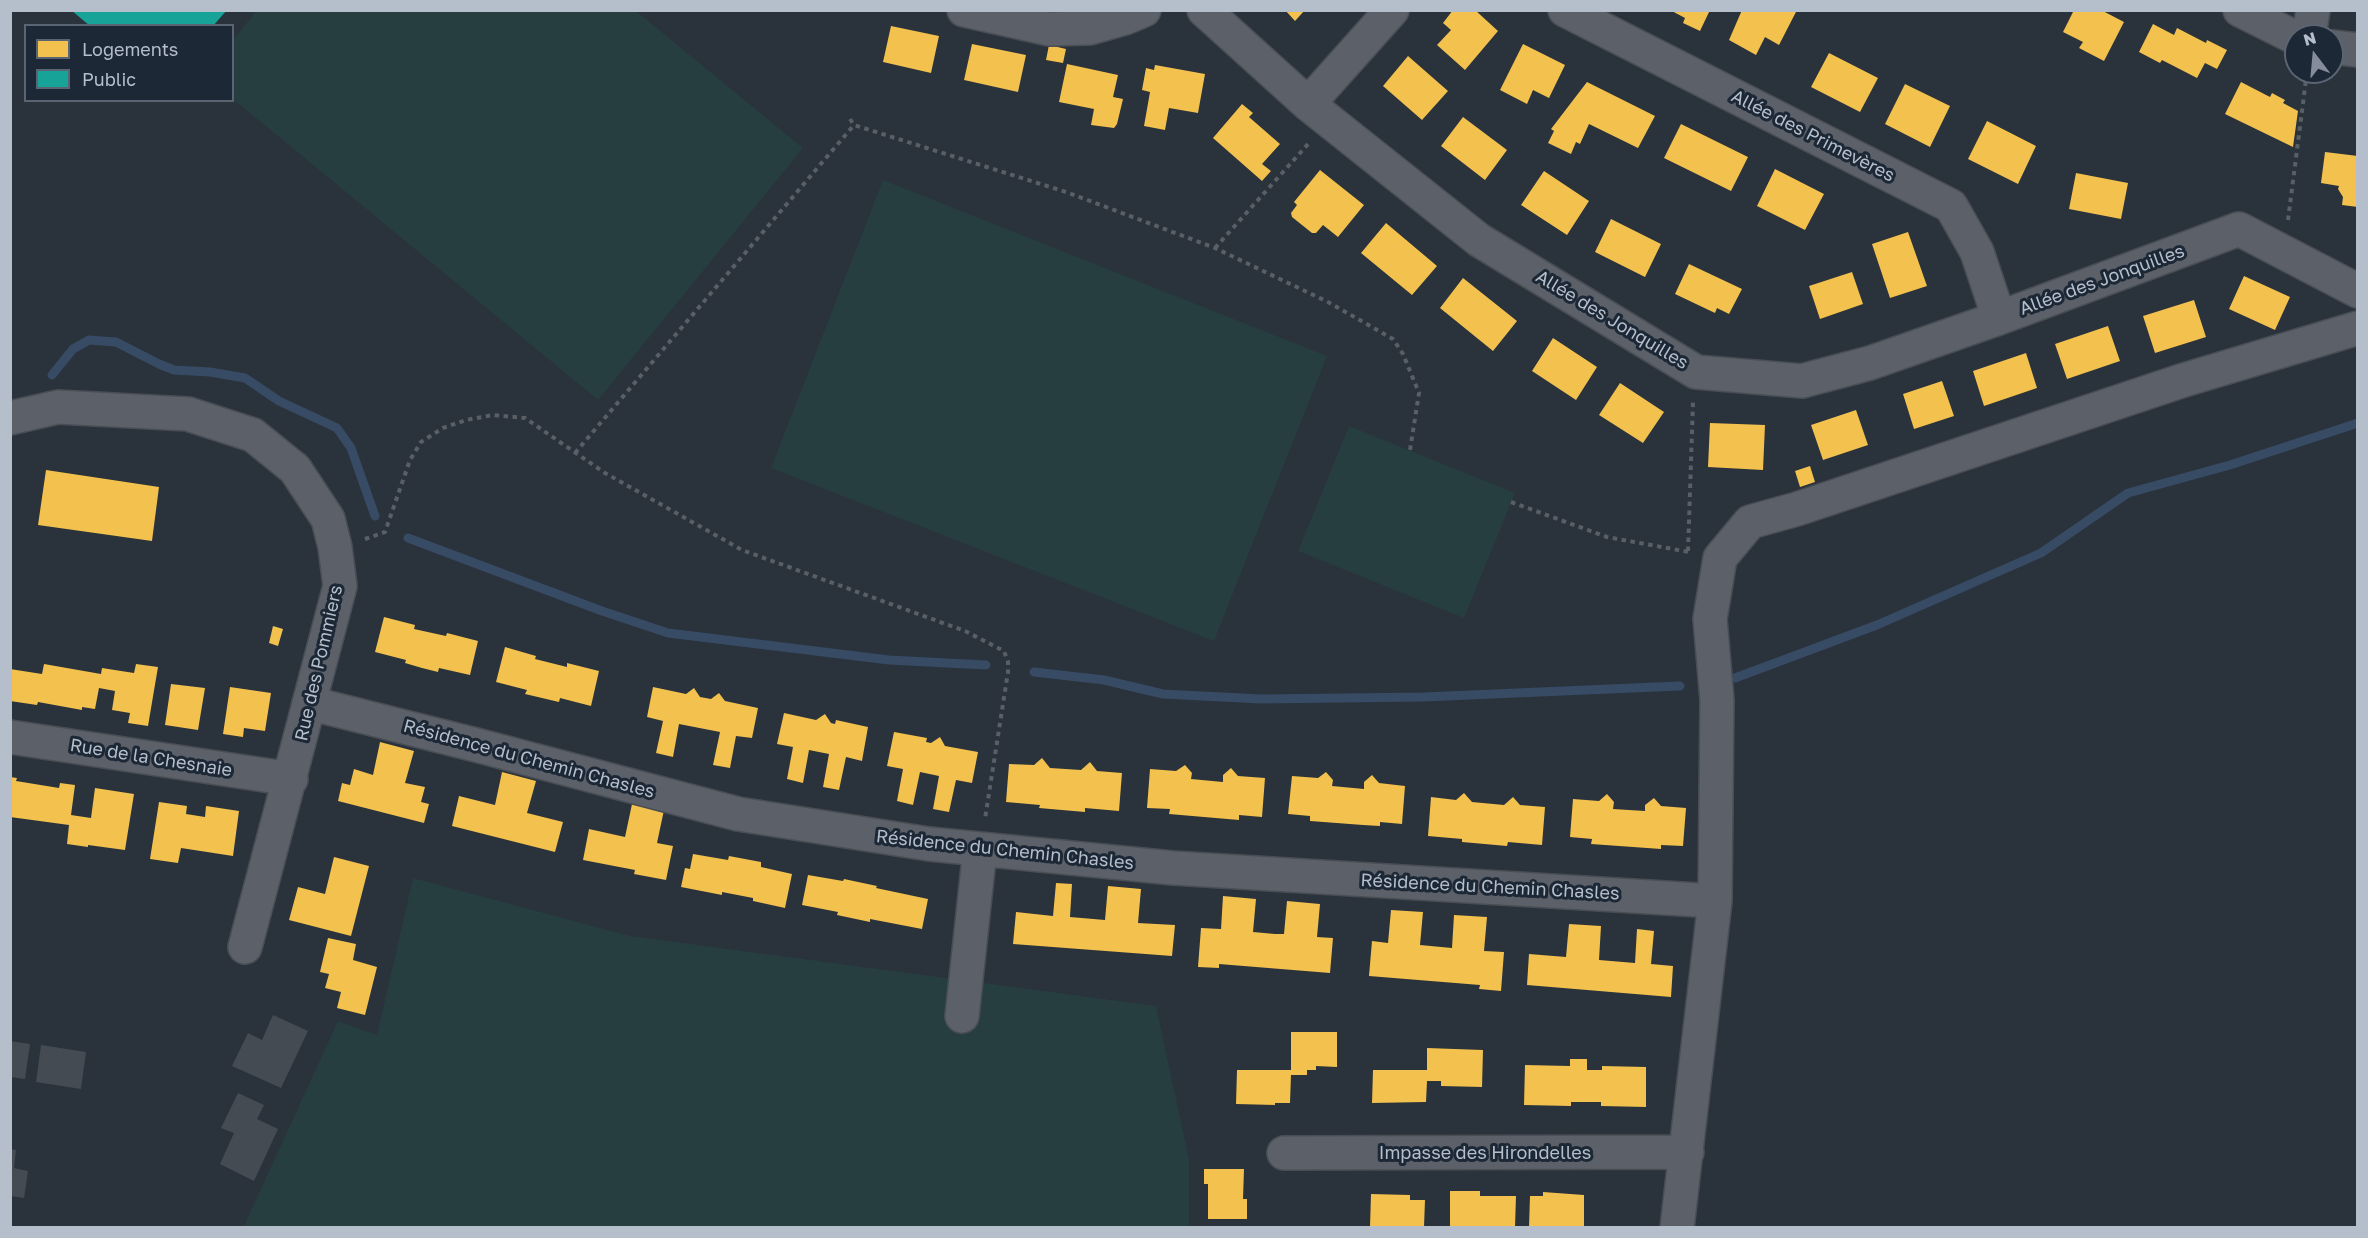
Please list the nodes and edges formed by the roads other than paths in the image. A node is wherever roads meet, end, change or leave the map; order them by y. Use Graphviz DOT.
graph roads {
  1 [pos="964,10"];
  2 [pos="1144,10"];
  3 [pos="1204,10"];
  4 [pos="1392,10"];
  5 [pos="1565,10"];
  6 [pos="2240,10"];
  7 [pos="2284,32"];
  8 [pos="1319,112"];
  9 [pos="2358,291"];
  10 [pos="2000,318"];
  11 [pos="2358,328"];
  12 [pos="10,418"];
  13 [pos="309,703"];
  14 [pos="10,737"];
  15 [pos="291,779"];
  16 [pos="981,849"];
  17 [pos="1715,901"];
  18 [pos="245,947"];
  19 [pos="962,1016"];
  20 [pos="1687,1152"];
  21 [pos="1284,1153"];
  22 [pos="1677,1227"];
  1 -- 2 [label="street"];
  3 -- 8 [label="street, Allée des Jonquilles"];
  4 -- 8 [label="street"];
  5 -- 10 [label="street, Allée des Primevères"];
  6 -- 7 [label="street"];
  8 -- 10 [label="street, Allée des Jonquilles"];
  9 -- 10 [label="street, Allée des Jonquilles"];
  11 -- 17 [label="street"];
  12 -- 13 [label="street, Rue des Pommiers"];
  13 -- 15 [label="street, Rue des Pommiers"];
  13 -- 16 [label="street, Résidence du Chemin Chasles"];
  14 -- 15 [label="street, Rue de la Chesnaie"];
  15 -- 18 [label="street, Rue des Pommiers"];
  16 -- 17 [label="street, Résidence du Chemin Chasles"];
  16 -- 19 [label="street"];
  17 -- 20 [label="street"];
  20 -- 21 [label="street, Impasse des Hirondelles"];
  20 -- 22 [label="street"];
}
